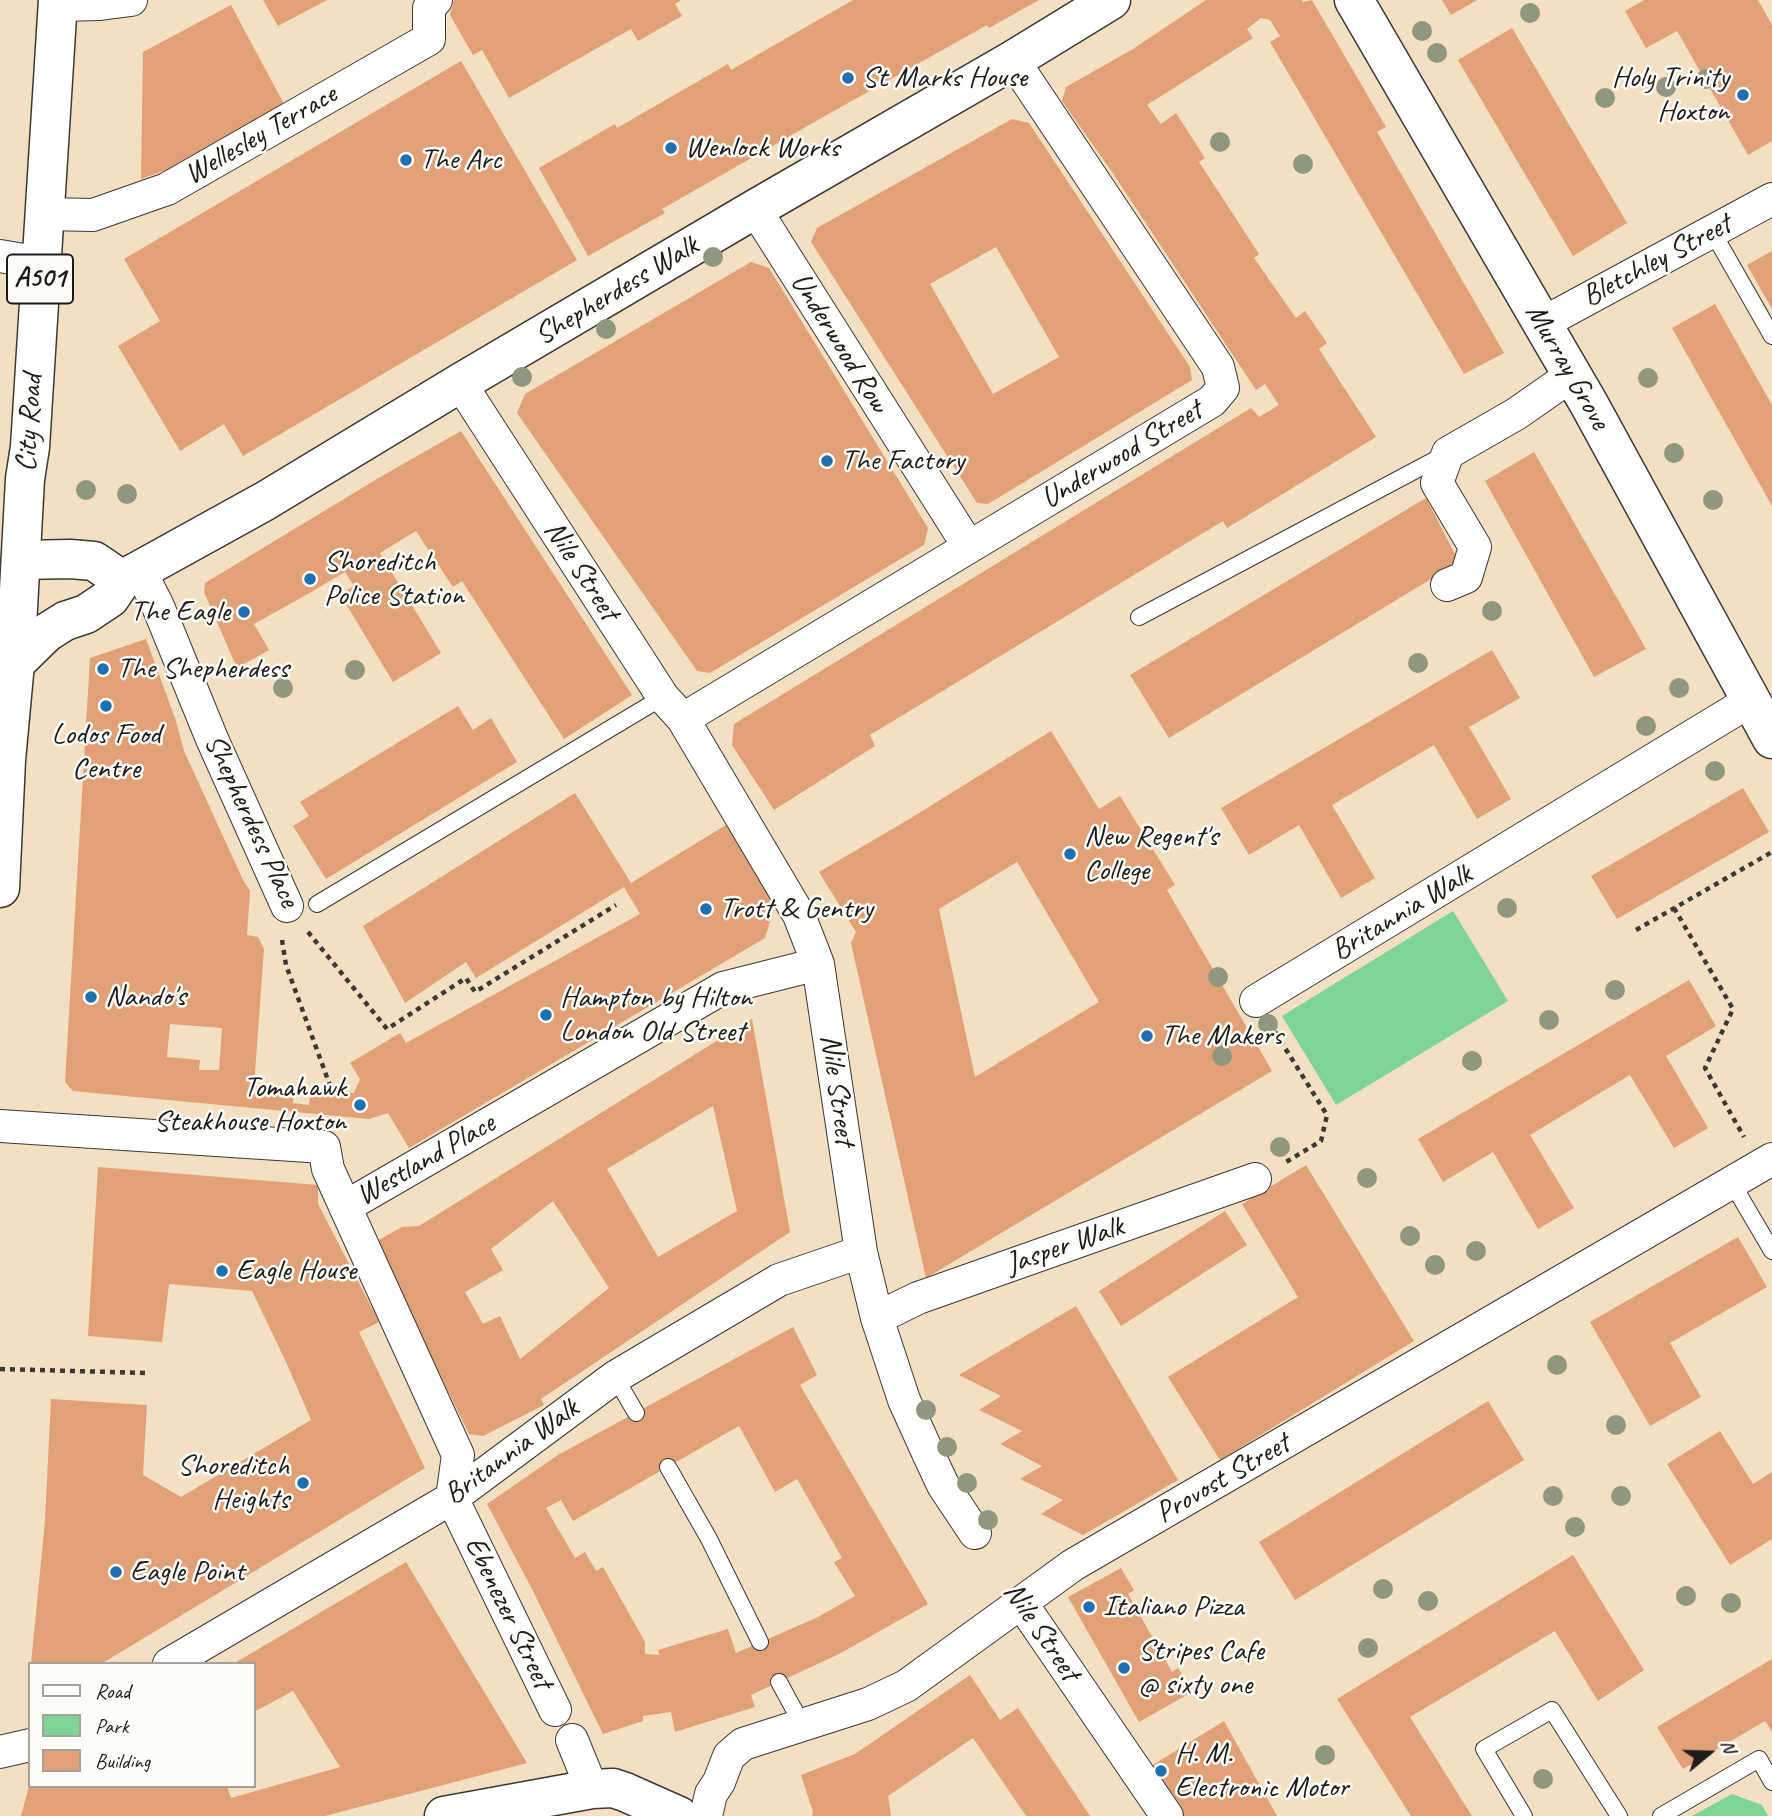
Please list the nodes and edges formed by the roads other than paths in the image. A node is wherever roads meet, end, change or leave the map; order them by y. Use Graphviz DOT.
graph roads {
  1 [pos="131,0"];
  2 [pos="436,0"];
  3 [pos="1111,0"];
  4 [pos="1354,0"];
  5 [pos="58,2"];
  6 [pos="1013,60"];
  7 [pos="1772,200"];
  8 [pos="755,209"];
  9 [pos="46,214"];
  10 [pos="1712,231"];
  11 [pos="0,256"];
  12 [pos="41,263"];
  13 [pos="1543,323"];
  14 [pos="1772,336"];
  15 [pos="1572,375"];
  16 [pos="460,383"];
  17 [pos="1448,453"];
  18 [pos="970,547"];
  19 [pos="21,560"];
  20 [pos="131,575"];
  21 [pos="1447,585"];
  22 [pos="1139,617"];
  23 [pos="7,670"];
  24 [pos="1750,701"];
  25 [pos="673,708"];
  26 [pos="1772,739"];
  27 [pos="0,888"];
  28 [pos="302,905"];
  29 [pos="818,964"];
  30 [pos="1256,1001"];
  31 [pos="0,1126"];
  32 [pos="1766,1162"];
  33 [pos="1255,1179"];
  34 [pos="1732,1183"];
  35 [pos="345,1207"];
  36 [pos="1772,1251"];
  37 [pos="861,1252"];
  38 [pos="877,1318"];
  39 [pos="615,1377"];
  40 [pos="636,1413"];
  41 [pos="668,1467"];
  42 [pos="452,1498"];
  43 [pos="975,1533"];
  44 [pos="1022,1604"];
  45 [pos="760,1642"];
  46 [pos="172,1662"];
  47 [pos="779,1682"];
  48 [pos="555,1710"];
  49 [pos="803,1726"];
  50 [pos="572,1740"];
  51 [pos="28,1745"];
  52 [pos="0,1752"];
  53 [pos="1772,1782"];
  54 [pos="592,1789"];
  55 [pos="444,1816"];
  56 [pos="679,1816"];
  57 [pos="706,1816"];
  58 [pos="1167,1816"];
  59 [pos="1524,1816"];
  60 [pos="1619,1816"];
  61 [pos="1661,1816"];
  1 -- 5 [label="street"];
  2 -- 9 [label="street, Wellesley Terrace"];
  3 -- 6 [label="main road, Shepherdess Walk"];
  4 -- 13 [label="main road, Murray Grove"];
  5 -- 9 [label="main road, City Road / A501"];
  6 -- 8 [label="main road, Shepherdess Walk"];
  6 -- 18 [label="street, Underwood Street"];
  7 -- 10 [label="street, Bletchley Street"];
  8 -- 16 [label="main road, Shepherdess Walk"];
  8 -- 18 [label="street, Underwood Row"];
  9 -- 12 [label="main road, City Road / A501"];
  10 -- 13 [label="street, Bletchley Street"];
  10 -- 14 [label="lane"];
  11 -- 12 [label="street"];
  12 -- 19 [label="main road, City Road / A501"];
  13 -- 15 [label="main road, Murray Grove"];
  15 -- 17 [label="street"];
  15 -- 24 [label="main road, Murray Grove"];
  16 -- 20 [label="main road, Shepherdess Walk"];
  16 -- 25 [label="street, Nile Street"];
  17 -- 21 [label="street"];
  17 -- 22 [label="lane"];
  18 -- 25 [label="street, Underwood Street"];
  19 -- 20 [label="main road"];
  19 -- 23 [label="main road, City Road / A501"];
  20 -- 23 [label="main road, Shepherdess Walk"];
  20 -- 28 [label="street, Shepherdess Place"];
  23 -- 27 [label="main road, City Road / A501"];
  24 -- 26 [label="main road, Murray Grove"];
  24 -- 30 [label="street, Britannia Walk"];
  25 -- 28 [label="lane"];
  25 -- 29 [label="street, Nile Street"];
  29 -- 35 [label="street, Westland Place"];
  29 -- 37 [label="street, Nile Street"];
  31 -- 35 [label="street, Westland Place"];
  32 -- 34 [label="street, Provost Street"];
  33 -- 38 [label="street, Jasper Walk"];
  34 -- 36 [label="lane"];
  34 -- 44 [label="street, Provost Street"];
  35 -- 42 [label="street"];
  37 -- 38 [label="street, Nile Street"];
  37 -- 39 [label="street, Britannia Walk"];
  38 -- 43 [label="street, Nile Street"];
  39 -- 40 [label="lane"];
  39 -- 42 [label="street, Britannia Walk"];
  41 -- 45 [label="lane"];
  42 -- 46 [label="street, Britannia Walk"];
  42 -- 48 [label="street, Ebenezer Street"];
  44 -- 49 [label="street, Provost Street"];
  44 -- 58 [label="street, Nile Street"];
  47 -- 49 [label="lane"];
  49 -- 57 [label="street, Provost Street"];
  50 -- 54 [label="street"];
  51 -- 52 [label="street"];
  53 -- 61 [label="lane"];
  54 -- 55 [label="main road"];
  54 -- 56 [label="main road"];
  59 -- 60 [label="lane"];
}
